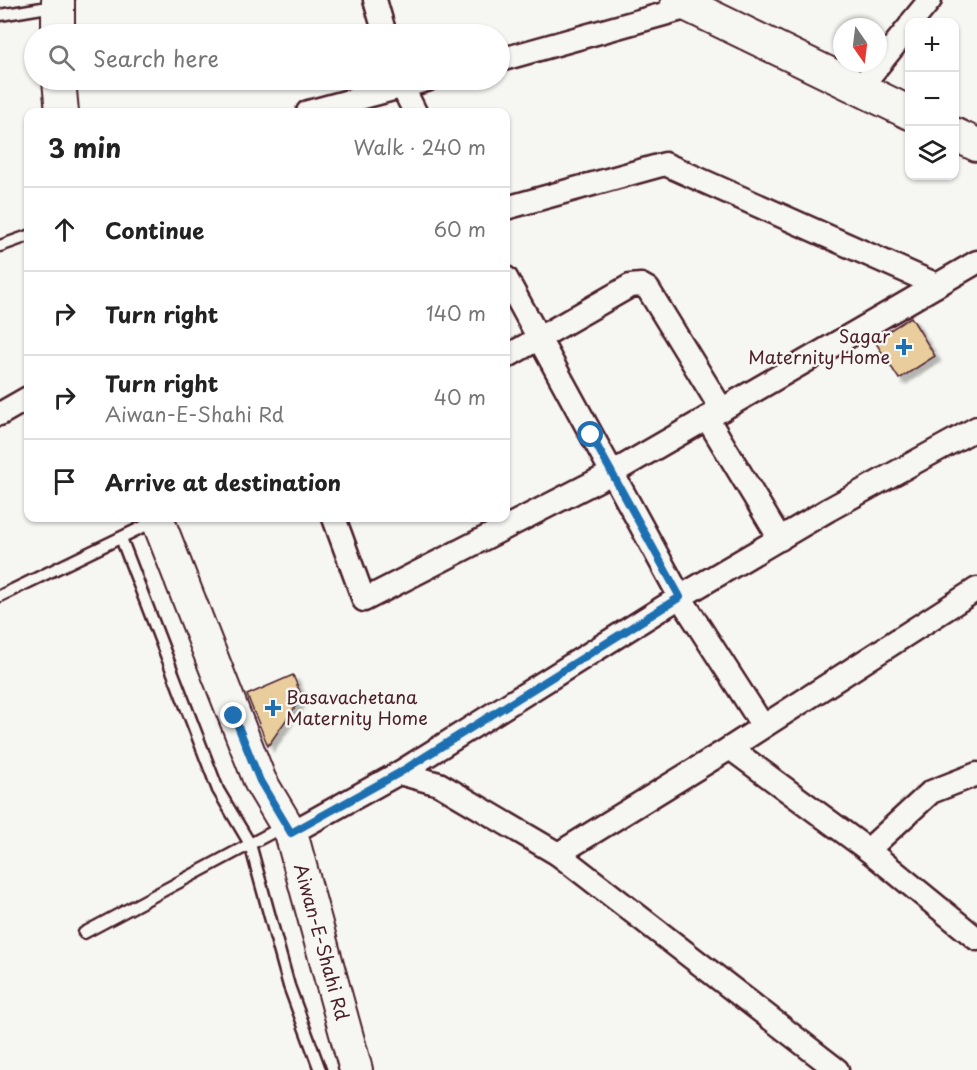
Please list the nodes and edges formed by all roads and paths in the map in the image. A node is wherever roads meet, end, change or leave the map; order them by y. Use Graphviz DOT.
graph roads {
  1 [pos="375,0"];
  2 [pos="930,0"];
  3 [pos="683,4"];
  4 [pos="58,13"];
  5 [pos="0,15"];
  6 [pos="916,18"];
  7 [pos="382,24"];
  8 [pos="905,31"];
  9 [pos="510,57"];
  10 [pos="859,88"];
  11 [pos="60,90"];
  12 [pos="378,90"];
  13 [pos="404,90"];
  14 [pos="62,108"];
  15 [pos="321,108"];
  16 [pos="413,108"];
  17 [pos="905,111"];
  18 [pos="959,136"];
  19 [pos="977,145"];
  20 [pos="510,207"];
  21 [pos="24,237"];
  22 [pos="0,246"];
  23 [pos="977,262"];
  24 [pos="510,285"];
  25 [pos="937,285"];
  26 [pos="539,339"];
  27 [pos="510,355"];
  28 [pos="24,400"];
  29 [pos="0,414"];
  30 [pos="715,414"];
  31 [pos="977,428"];
  32 [pos="612,473"];
  33 [pos="150,522"];
  34 [pos="160,522"];
  35 [pos="335,522"];
  36 [pos="121,537"];
  37 [pos="780,539"];
  38 [pos="977,589"];
  39 [pos="0,596"];
  40 [pos="680,597"];
  41 [pos="763,726"];
  42 [pos="730,748"];
  43 [pos="399,773"];
  44 [pos="977,774"];
  45 [pos="289,829"];
  46 [pos="250,844"];
  47 [pos="868,850"];
  48 [pos="558,854"];
  49 [pos="84,933"];
  50 [pos="977,939"];
  51 [pos="320,1070"];
  52 [pos="356,1070"];
  53 [pos="837,1070"];
  1 -- 7 [label="street"];
  2 -- 6 [label="street"];
  3 -- 9 [label="street"];
  3 -- 10 [label="main road"];
  4 -- 5 [label="lane"];
  8 -- 10 [label="street"];
  10 -- 17 [label="main road"];
  11 -- 14 [label="main road"];
  12 -- 15 [label="street"];
  13 -- 16 [label="street"];
  18 -- 19 [label="main road"];
  20 -- 25 [label="street"];
  21 -- 22 [label="lane"];
  23 -- 25 [label="street"];
  24 -- 26 [label="street"];
  25 -- 30 [label="street"];
  26 -- 27 [label="street"];
  26 -- 30 [label="street"];
  26 -- 32 [label="street"];
  28 -- 29 [label="street"];
  30 -- 32 [label="street"];
  30 -- 37 [label="street"];
  31 -- 37 [label="street"];
  32 -- 35 [label="street"];
  32 -- 40 [label="street"];
  33 -- 36 [label="lane"];
  34 -- 45 [label="main road, Aiwan-E-Shahi Rd"];
  36 -- 39 [label="lane"];
  36 -- 46 [label="lane"];
  37 -- 40 [label="street"];
  38 -- 41 [label="street"];
  40 -- 41 [label="street"];
  40 -- 43 [label="street"];
  41 -- 42 [label="street"];
  42 -- 47 [label="street"];
  42 -- 48 [label="street"];
  43 -- 45 [label="street"];
  43 -- 48 [label="street"];
  44 -- 47 [label="street"];
  45 -- 46 [label="lane"];
  45 -- 52 [label="main road, Aiwan-E-Shahi Rd"];
  46 -- 49 [label="lane"];
  46 -- 51 [label="lane"];
  47 -- 50 [label="street"];
  48 -- 53 [label="street"];
}
